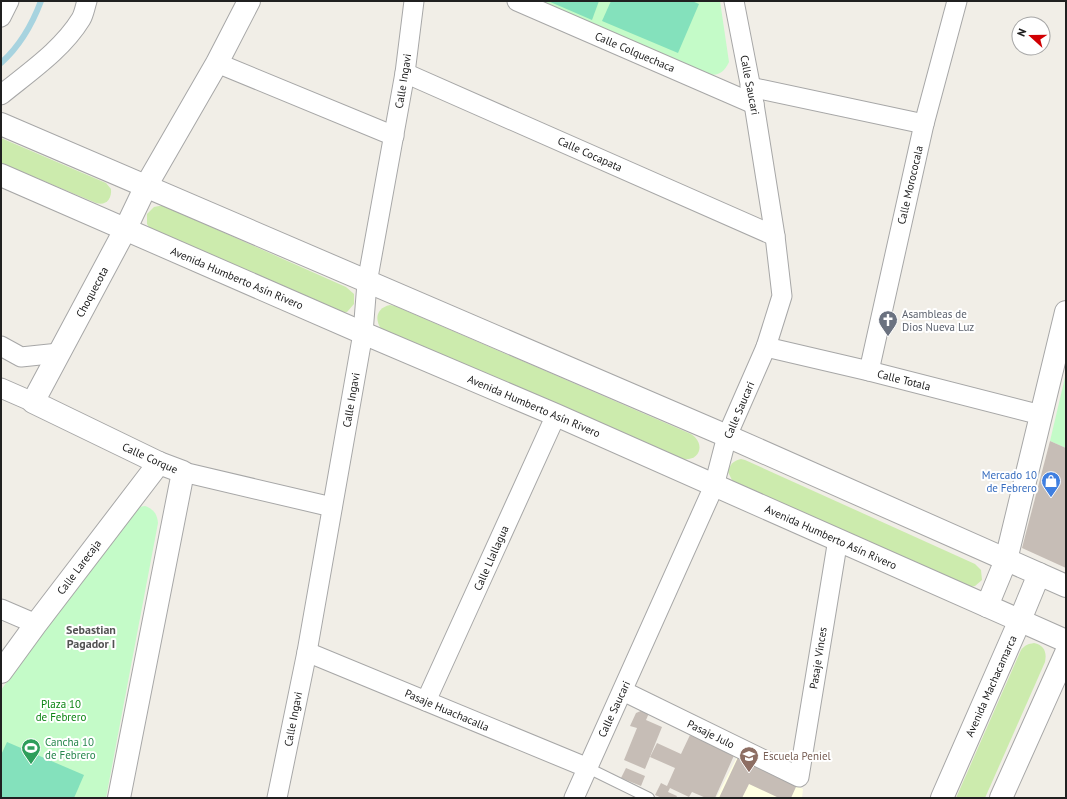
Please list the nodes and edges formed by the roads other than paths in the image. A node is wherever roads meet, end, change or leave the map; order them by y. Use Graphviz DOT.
graph roads {
  1 [pos="8,1"];
  2 [pos="87,1"];
  3 [pos="249,1"];
  4 [pos="414,1"];
  5 [pos="517,1"];
  6 [pos="734,1"];
  7 [pos="957,1"];
  8 [pos="1,17"];
  9 [pos="217,63"];
  10 [pos="405,73"];
  11 [pos="1,95"];
  12 [pos="752,95"];
  13 [pos="1,124"];
  14 [pos="924,124"];
  15 [pos="394,136"];
  16 [pos="1,176"];
  17 [pos="146,186"];
  18 [pos="125,230"];
  19 [pos="775,236"];
  20 [pos="367,283"];
  21 [pos="1066,312"];
  22 [pos="363,333"];
  23 [pos="1,346"];
  24 [pos="766,347"];
  25 [pos="59,353"];
  26 [pos="869,371"];
  27 [pos="1,388"];
  28 [pos="33,402"];
  29 [pos="556,415"];
  30 [pos="1041,415"];
  31 [pos="727,436"];
  32 [pos="159,463"];
  33 [pos="183,472"];
  34 [pos="714,486"];
  35 [pos="332,507"];
  36 [pos="838,539"];
  37 [pos="1006,560"];
  38 [pos="1039,574"];
  39 [pos="1066,586"];
  40 [pos="987,606"];
  41 [pos="1,610"];
  42 [pos="1020,620"];
  43 [pos="36,624"];
  44 [pos="1066,641"];
  45 [pos="307,652"];
  46 [pos="1066,653"];
  47 [pos="1,672"];
  48 [pos="623,690"];
  49 [pos="426,701"];
  50 [pos="588,768"];
  51 [pos="799,777"];
  52 [pos="119,798"];
  53 [pos="277,798"];
  54 [pos="574,798"];
  55 [pos="649,798"];
  56 [pos="942,798"];
  57 [pos="1001,798"];
  1 -- 8 [label="street"];
  2 -- 11 [label="street"];
  3 -- 9 [label="street, Choquecota"];
  4 -- 10 [label="street, Calle Ingavi"];
  5 -- 12 [label="street, Calle Colquechaca"];
  6 -- 12 [label="street, Calle Saucari"];
  7 -- 14 [label="street, Calle Morococala"];
  9 -- 15 [label="street"];
  9 -- 17 [label="street, Choquecota"];
  10 -- 15 [label="street, Calle Ingavi"];
  10 -- 19 [label="street, Calle Cocapata"];
  12 -- 14 [label="street, Calle Colquechaca"];
  12 -- 19 [label="street, Calle Saucari"];
  13 -- 17 [label="street"];
  14 -- 26 [label="street, Calle Morococala"];
  15 -- 20 [label="street, Calle Ingavi"];
  16 -- 18 [label="street, Avenida Humberto Asín Rivero"];
  17 -- 18 [label="street, Choquecota"];
  17 -- 20 [label="street"];
  18 -- 22 [label="street, Avenida Humberto Asín Rivero"];
  18 -- 25 [label="street, Choquecota"];
  19 -- 24 [label="street, Calle Saucari"];
  20 -- 22 [label="street, Calle Ingavi"];
  20 -- 31 [label="street"];
  21 -- 30 [label="street"];
  22 -- 29 [label="street, Avenida Humberto Asín Rivero"];
  22 -- 35 [label="street, Calle Ingavi"];
  23 -- 25 [label="street"];
  24 -- 26 [label="street, Calle Totala"];
  24 -- 31 [label="street, Calle Saucari"];
  25 -- 28 [label="street, Choquecota"];
  26 -- 30 [label="street, Calle Totala"];
  27 -- 28 [label="street, Calle Corque"];
  28 -- 32 [label="street, Calle Corque"];
  29 -- 34 [label="street, Avenida Humberto Asín Rivero"];
  29 -- 49 [label="street, Calle Llallagua"];
  30 -- 37 [label="street"];
  31 -- 34 [label="street, Calle Saucari"];
  31 -- 37 [label="street"];
  32 -- 33 [label="street, Calle Corque"];
  32 -- 43 [label="street, Calle Larecaja"];
  33 -- 35 [label="street, Calle Corque"];
  33 -- 52 [label="street"];
  34 -- 36 [label="street, Avenida Humberto Asín Rivero"];
  34 -- 48 [label="street, Calle Saucari"];
  35 -- 45 [label="street, Calle Ingavi"];
  36 -- 40 [label="street, Avenida Humberto Asín Rivero"];
  36 -- 51 [label="street, Pasaje Vinces"];
  37 -- 38 [label="street"];
  37 -- 40 [label="street"];
  38 -- 39 [label="street"];
  38 -- 42 [label="street, Avenida Machacamarca"];
  40 -- 42 [label="street, Avenida Humberto Asín Rivero"];
  41 -- 43 [label="street"];
  42 -- 44 [label="street, Avenida Humberto Asín Rivero"];
  42 -- 56 [label="street, Avenida Machacamarca"];
  43 -- 47 [label="street, Calle Larecaja"];
  45 -- 49 [label="street, Pasaje Huachacalla"];
  45 -- 53 [label="street, Calle Ingavi"];
  46 -- 57 [label="street"];
  48 -- 50 [label="street, Calle Saucari"];
  48 -- 51 [label="street, Pasaje Julo"];
  49 -- 50 [label="street, Pasaje Huachacalla"];
  50 -- 54 [label="street, Calle Saucari"];
  50 -- 55 [label="lane"];
}
